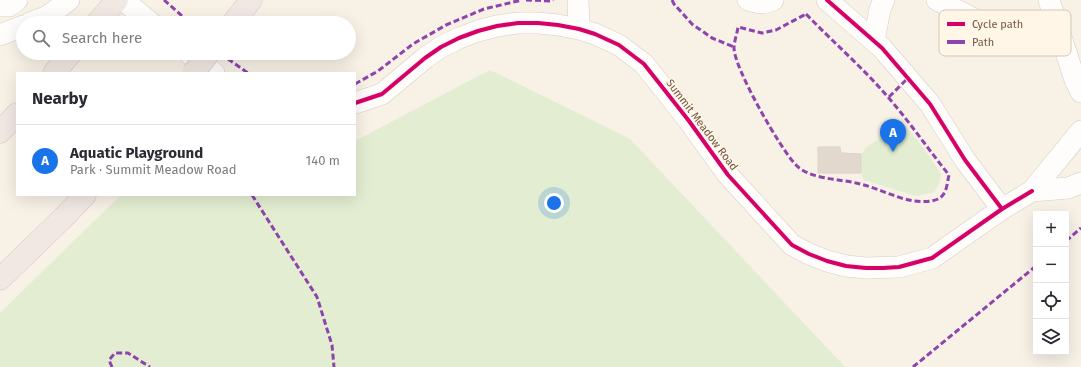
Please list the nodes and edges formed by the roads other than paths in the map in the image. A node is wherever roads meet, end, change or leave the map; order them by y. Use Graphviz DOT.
graph roads {
  1 [pos="17,0"];
  2 [pos="69,0"];
  3 [pos="117,0"];
  4 [pos="123,0"];
  5 [pos="578,0"];
  6 [pos="748,0"];
  7 [pos="773,0"];
  8 [pos="827,0"];
  9 [pos="884,0"];
  10 [pos="937,0"];
  11 [pos="1049,0"];
  12 [pos="0,6"];
  13 [pos="956,10"];
  14 [pos="1052,10"];
  15 [pos="48,16"];
  16 [pos="103,16"];
  17 [pos="143,16"];
  18 [pos="16,29"];
  19 [pos="579,29"];
  20 [pos="0,35"];
  21 [pos="874,41"];
  22 [pos="1067,56"];
  23 [pos="198,60"];
  24 [pos="203,60"];
  25 [pos="194,72"];
  26 [pos="213,72"];
  27 [pos="1081,92"];
  28 [pos="356,103"];
  29 [pos="16,115"];
  30 [pos="1081,131"];
  31 [pos="0,132"];
  32 [pos="1081,183"];
  33 [pos="1032,191"];
  34 [pos="84,196"];
  35 [pos="1002,209"];
  36 [pos="0,279"];
  1 -- 12 [label="street"];
  2 -- 15 [label="street"];
  3 -- 16 [label="highway"];
  4 -- 17 [label="street"];
  5 -- 19 [label="street"];
  6 -- 7 [label="street"];
  8 -- 21 [label="street"];
  9 -- 21 [label="street"];
  10 -- 13 [label="street"];
  11 -- 14 [label="street"];
  18 -- 20 [label="street"];
  19 -- 28 [label="street, Summit Meadow Road"];
  19 -- 35 [label="street, Summit Meadow Road"];
  21 -- 35 [label="street"];
  22 -- 27 [label="street"];
  23 -- 26 [label="street"];
  24 -- 25 [label="highway, bridge"];
  29 -- 31 [label="highway"];
  30 -- 33 [label="street"];
  32 -- 33 [label="street"];
  33 -- 35 [label="street, Summit Meadow Road"];
  34 -- 36 [label="highway"];
}
